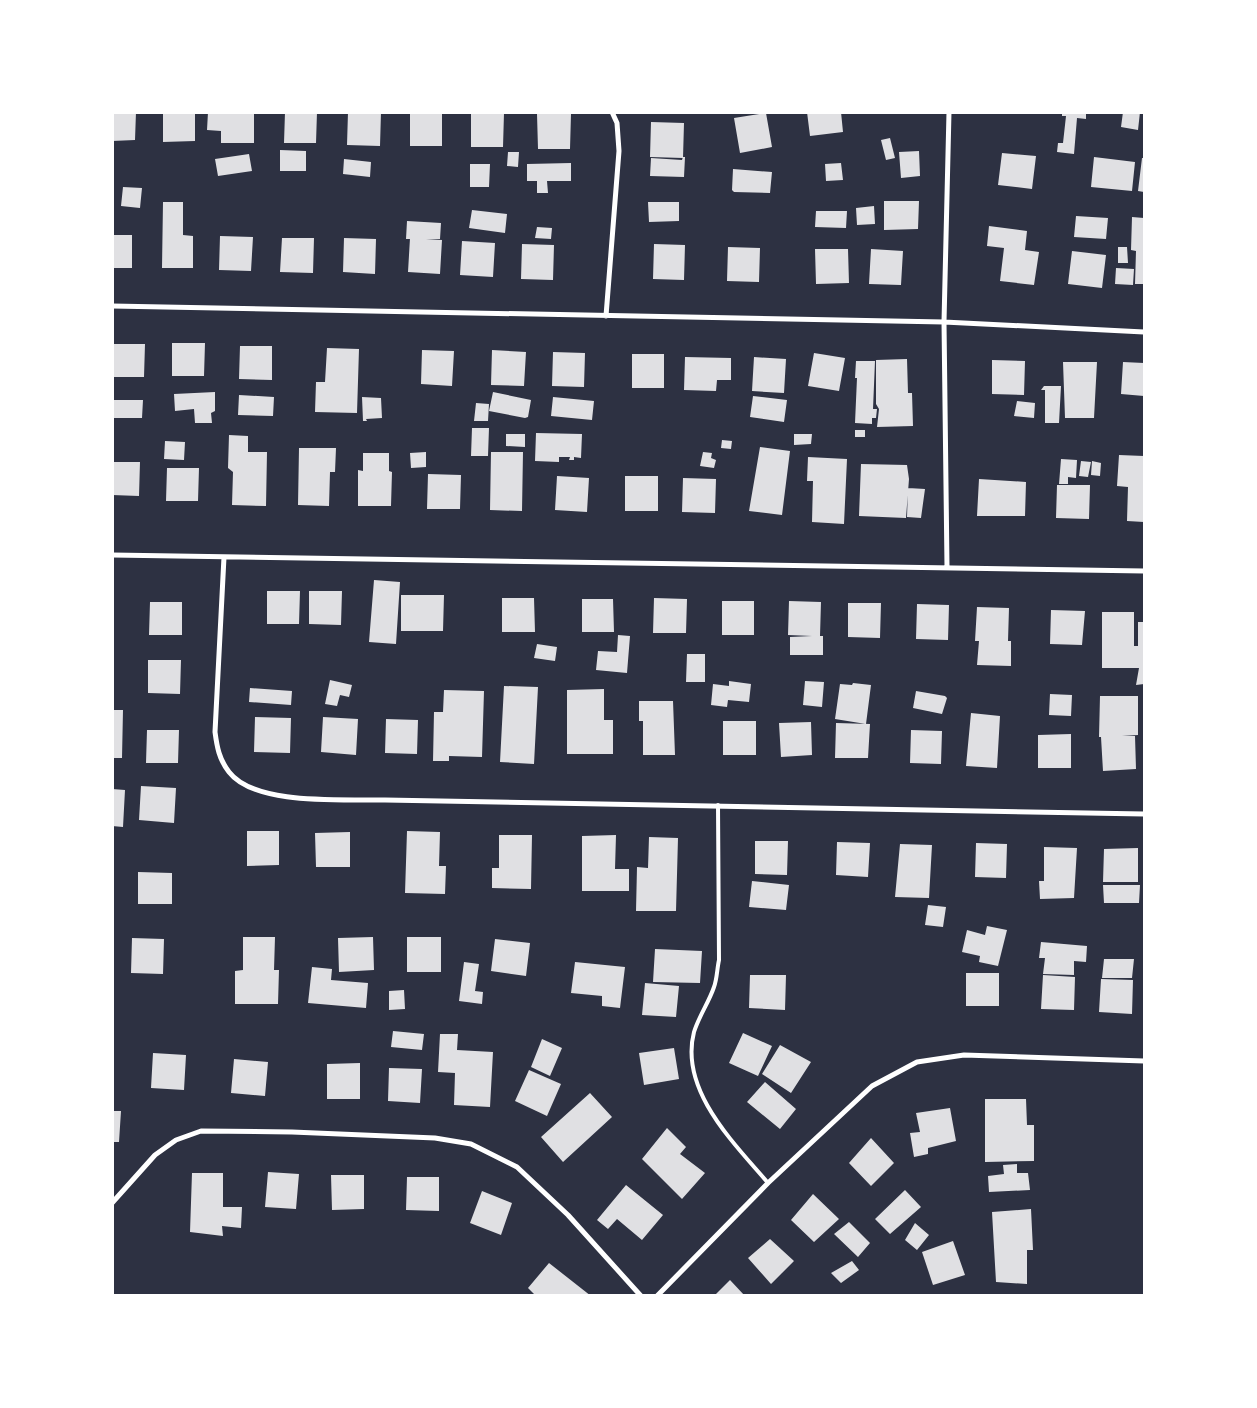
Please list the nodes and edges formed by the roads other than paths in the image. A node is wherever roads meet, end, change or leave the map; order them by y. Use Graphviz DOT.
graph roads {
  1 [pos="612,112"];
  2 [pos="949,112"];
  3 [pos="112,306"];
  4 [pos="606,316"];
  5 [pos="944,322"];
  6 [pos="1144,332"];
  7 [pos="112,555"];
  8 [pos="224,557"];
  9 [pos="947,567"];
  10 [pos="1144,571"];
  11 [pos="718,805"];
  12 [pos="1144,814"];
  13 [pos="1144,1062"];
  14 [pos="768,1183"];
  15 [pos="112,1203"];
  16 [pos="641,1296"];
  17 [pos="657,1296"];
  1 -- 4 [label="street"];
  2 -- 5 [label="street"];
  3 -- 4 [label="street"];
  4 -- 5 [label="street"];
  5 -- 6 [label="street"];
  5 -- 9 [label="street"];
  7 -- 8 [label="street"];
  8 -- 9 [label="street"];
  8 -- 11 [label="street"];
  9 -- 10 [label="street"];
  11 -- 12 [label="street"];
  11 -- 14 [label="lane"];
  13 -- 14 [label="street"];
  14 -- 17 [label="street"];
  15 -- 16 [label="street"];
}
